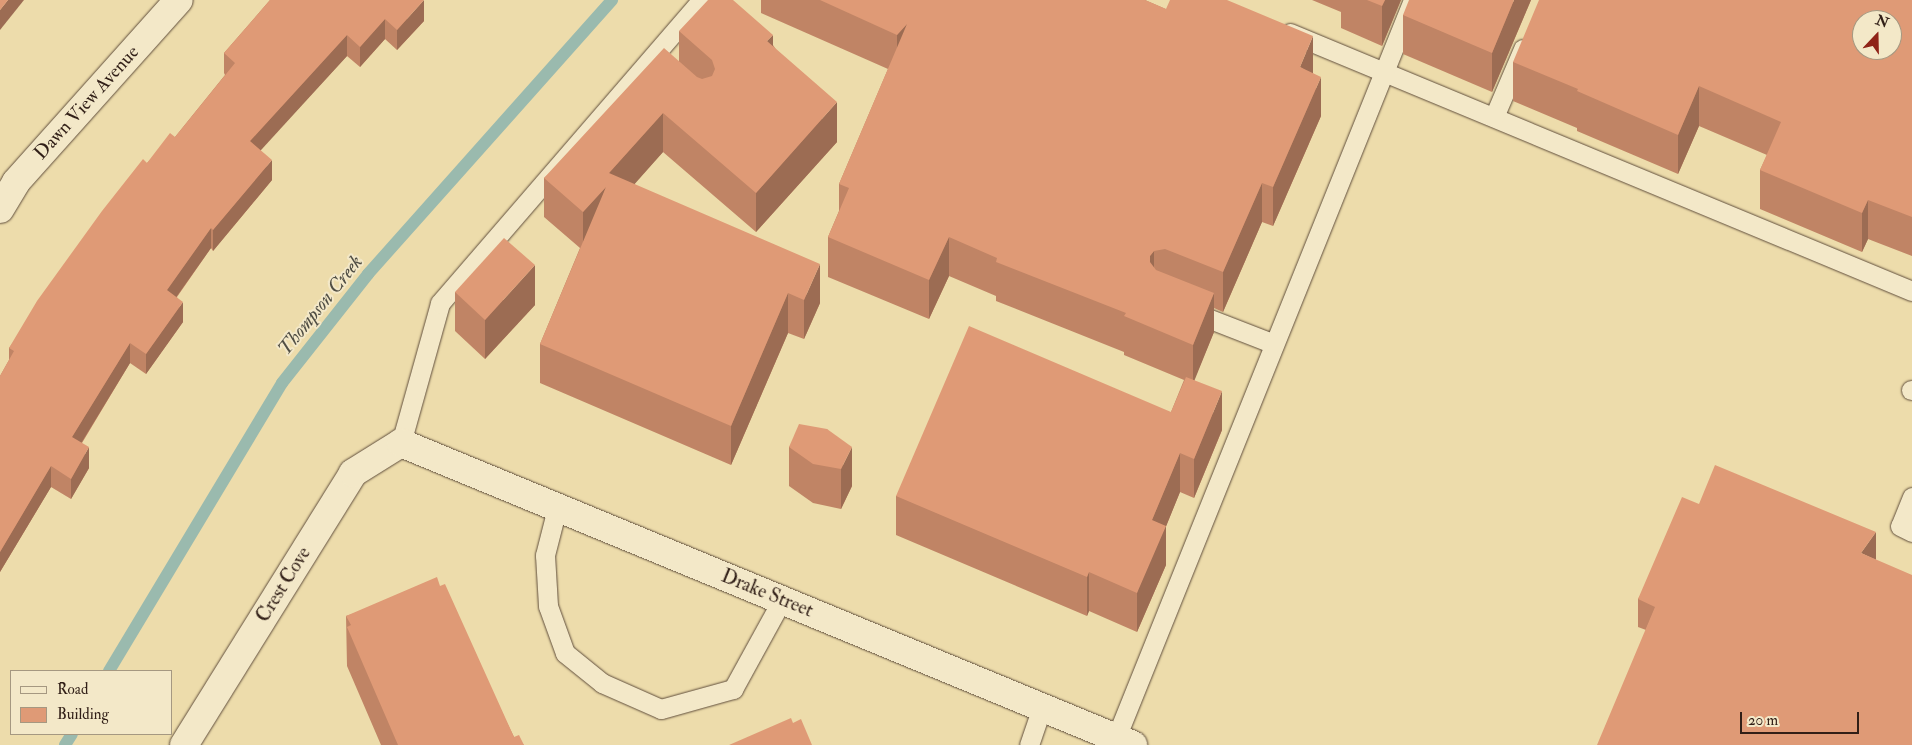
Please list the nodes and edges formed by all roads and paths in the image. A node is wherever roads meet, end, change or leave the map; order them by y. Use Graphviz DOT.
graph roads {
  1 [pos="179,0"];
  2 [pos="702,0"];
  3 [pos="1413,0"];
  4 [pos="1274,26"];
  5 [pos="1532,27"];
  6 [pos="1382,71"];
  7 [pos="1494,117"];
  8 [pos="0,209"];
  9 [pos="1912,291"];
  10 [pos="1178,306"];
  11 [pos="1274,344"];
  12 [pos="400,444"];
  13 [pos="1912,497"];
  14 [pos="557,508"];
  15 [pos="1912,532"];
  16 [pos="782,600"];
  17 [pos="1042,708"];
  18 [pos="1125,742"];
  19 [pos="184,745"];
  20 [pos="1029,745"];
  1 -- 8 [label="street, Dawn View Avenue"];
  2 -- 12 [label="lane"];
  3 -- 6 [label="lane"];
  4 -- 6 [label="lane"];
  5 -- 7 [label="lane"];
  6 -- 7 [label="lane"];
  6 -- 11 [label="lane"];
  7 -- 9 [label="lane"];
  10 -- 11 [label="lane"];
  11 -- 18 [label="lane"];
  12 -- 14 [label="street, Drake Street"];
  12 -- 19 [label="street, Crest Cove"];
  13 -- 15 [label="lane"];
  14 -- 16 [label="street, Drake Street"];
  14 -- 16 [label="lane"];
  16 -- 17 [label="street, Drake Street"];
  17 -- 18 [label="street, Drake Street"];
  17 -- 20 [label="lane"];
}
